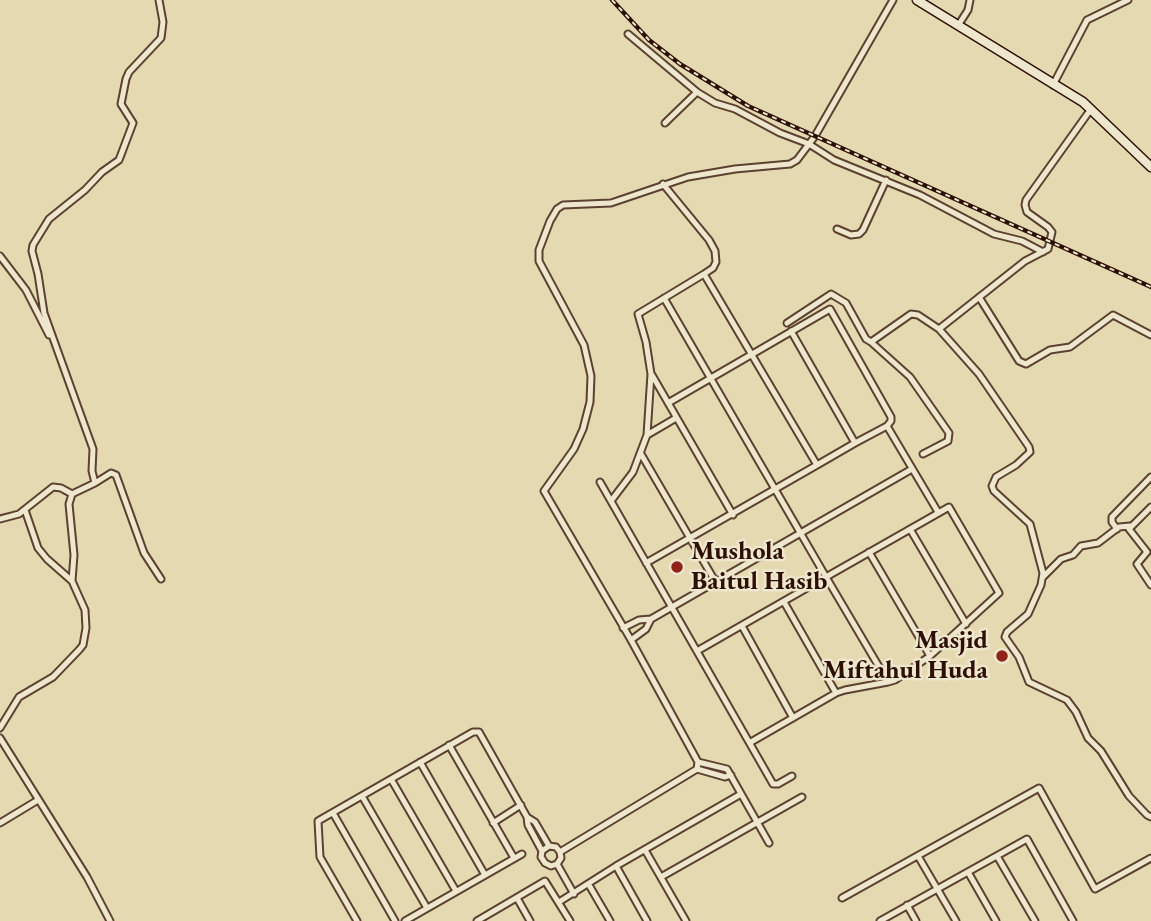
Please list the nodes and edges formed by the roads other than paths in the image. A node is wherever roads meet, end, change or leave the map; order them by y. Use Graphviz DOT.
graph roads {
  1 [pos="159,0"];
  2 [pos="893,0"];
  3 [pos="917,0"];
  4 [pos="971,0"];
  5 [pos="1128,0"];
  6 [pos="959,24"];
  7 [pos="628,33"];
  8 [pos="1052,85"];
  9 [pos="697,92"];
  10 [pos="1091,108"];
  11 [pos="665,123"];
  12 [pos="809,144"];
  13 [pos="1151,167"];
  14 [pos="886,180"];
  15 [pos="663,184"];
  16 [pos="837,229"];
  17 [pos="1043,252"];
  18 [pos="0,256"];
  19 [pos="704,274"];
  20 [pos="979,297"];
  21 [pos="664,298"];
  22 [pos="787,323"];
  23 [pos="939,329"];
  24 [pos="791,331"];
  25 [pos="1151,335"];
  26 [pos="871,342"];
  27 [pos="752,354"];
  28 [pos="64,366"];
  29 [pos="651,374"];
  30 [pos="710,379"];
  31 [pos="668,403"];
  32 [pos="676,418"];
  33 [pos="887,426"];
  34 [pos="647,435"];
  35 [pos="855,443"];
  36 [pos="641,454"];
  37 [pos="923,454"];
  38 [pos="817,465"];
  39 [pos="912,469"];
  40 [pos="1151,477"];
  41 [pos="600,482"];
  42 [pos="95,483"];
  43 [pos="776,490"];
  44 [pos="72,494"];
  45 [pos="611,501"];
  46 [pos="1151,507"];
  47 [pos="25,510"];
  48 [pos="938,512"];
  49 [pos="733,515"];
  50 [pos="0,519"];
  51 [pos="1130,526"];
  52 [pos="910,528"];
  53 [pos="1117,529"];
  54 [pos="801,533"];
  55 [pos="690,538"];
  56 [pos="1149,550"];
  57 [pos="869,552"];
  58 [pos="646,563"];
  59 [pos="826,577"];
  60 [pos="1043,577"];
  61 [pos="161,579"];
  62 [pos="72,581"];
  63 [pos="715,581"];
  64 [pos="1151,585"];
  65 [pos="784,602"];
  66 [pos="672,607"];
  67 [pos="651,620"];
  68 [pos="966,624"];
  69 [pos="741,626"];
  70 [pos="623,628"];
  71 [pos="631,640"];
  72 [pos="697,651"];
  73 [pos="930,656"];
  74 [pos="888,682"];
  75 [pos="836,693"];
  76 [pos="793,718"];
  77 [pos="0,727"];
  78 [pos="0,738"];
  79 [pos="751,742"];
  80 [pos="449,745"];
  81 [pos="420,762"];
  82 [pos="697,766"];
  83 [pos="792,776"];
  84 [pos="391,779"];
  85 [pos="741,794"];
  86 [pos="362,796"];
  87 [pos="802,797"];
  88 [pos="38,800"];
  89 [pos="521,806"];
  90 [pos="333,813"];
  91 [pos="527,817"];
  92 [pos="1151,817"];
  93 [pos="757,822"];
  94 [pos="0,823"];
  95 [pos="494,823"];
  96 [pos="769,842"];
  97 [pos="549,846"];
  98 [pos="645,850"];
  99 [pos="542,851"];
  100 [pos="560,852"];
  101 [pos="522,854"];
  102 [pos="918,856"];
  103 [pos="997,856"];
  104 [pos="514,858"];
  105 [pos="1151,858"];
  106 [pos="557,864"];
  107 [pos="616,866"];
  108 [pos="968,872"];
  109 [pos="485,875"];
  110 [pos="661,877"];
  111 [pos="589,885"];
  112 [pos="937,888"];
  113 [pos="456,891"];
  114 [pos="573,894"];
  115 [pos="517,898"];
  116 [pos="842,898"];
  117 [pos="559,902"];
  118 [pos="907,905"];
  119 [pos="427,908"];
  120 [pos="489,914"];
  121 [pos="110,921"];
  122 [pos="357,921"];
  123 [pos="395,921"];
  124 [pos="405,921"];
  125 [pos="477,921"];
  126 [pos="493,921"];
  127 [pos="530,921"];
  128 [pos="570,921"];
  129 [pos="610,921"];
  130 [pos="647,921"];
  131 [pos="686,921"];
  132 [pos="880,921"];
  133 [pos="916,921"];
  134 [pos="956,921"];
  135 [pos="996,921"];
  136 [pos="1035,921"];
  137 [pos="1073,921"];
  1 -- 28 [label="street"];
  2 -- 12 [label="street"];
  3 -- 6 [label="main road"];
  4 -- 6 [label="street"];
  5 -- 8 [label="street"];
  6 -- 8 [label="main road"];
  7 -- 9 [label="street"];
  8 -- 10 [label="main road"];
  9 -- 11 [label="street"];
  9 -- 12 [label="street"];
  10 -- 13 [label="main road"];
  10 -- 17 [label="street"];
  12 -- 14 [label="street"];
  12 -- 15 [label="street"];
  14 -- 16 [label="street"];
  14 -- 17 [label="street"];
  15 -- 19 [label="street"];
  15 -- 70 [label="street"];
  17 -- 20 [label="street"];
  18 -- 28 [label="street"];
  19 -- 21 [label="street"];
  19 -- 27 [label="street"];
  20 -- 23 [label="street"];
  20 -- 25 [label="street"];
  21 -- 29 [label="street"];
  21 -- 30 [label="street"];
  22 -- 26 [label="street"];
  23 -- 26 [label="street"];
  23 -- 60 [label="street"];
  24 -- 27 [label="street"];
  24 -- 33 [label="street"];
  24 -- 35 [label="street"];
  26 -- 37 [label="street"];
  27 -- 30 [label="street"];
  27 -- 38 [label="street"];
  28 -- 42 [label="street"];
  29 -- 31 [label="street"];
  29 -- 34 [label="street"];
  30 -- 31 [label="street"];
  30 -- 43 [label="street"];
  31 -- 32 [label="street"];
  32 -- 34 [label="street"];
  32 -- 49 [label="street"];
  33 -- 35 [label="street"];
  33 -- 39 [label="street"];
  34 -- 36 [label="street"];
  35 -- 38 [label="street"];
  36 -- 45 [label="street"];
  36 -- 55 [label="street"];
  38 -- 43 [label="street"];
  39 -- 48 [label="street"];
  39 -- 54 [label="street"];
  40 -- 53 [label="street"];
  41 -- 45 [label="street"];
  42 -- 44 [label="street"];
  42 -- 61 [label="street"];
  43 -- 49 [label="street"];
  43 -- 54 [label="street"];
  44 -- 47 [label="street"];
  44 -- 62 [label="street"];
  45 -- 58 [label="street"];
  46 -- 51 [label="street"];
  47 -- 50 [label="street"];
  47 -- 62 [label="street"];
  48 -- 52 [label="street"];
  48 -- 68 [label="street"];
  49 -- 55 [label="street"];
  51 -- 53 [label="street"];
  51 -- 56 [label="street"];
  52 -- 57 [label="street"];
  52 -- 68 [label="street"];
  53 -- 60 [label="street"];
  54 -- 59 [label="street"];
  54 -- 63 [label="street"];
  55 -- 58 [label="street"];
  55 -- 63 [label="street"];
  56 -- 64 [label="street"];
  57 -- 59 [label="street"];
  57 -- 73 [label="street"];
  58 -- 66 [label="street"];
  59 -- 65 [label="street"];
  59 -- 74 [label="street"];
  60 -- 92 [label="street"];
  62 -- 77 [label="street"];
  63 -- 66 [label="street"];
  65 -- 69 [label="street"];
  65 -- 75 [label="street"];
  66 -- 67 [label="street"];
  66 -- 72 [label="street"];
  67 -- 70 [label="street"];
  67 -- 71 [label="street"];
  68 -- 73 [label="street"];
  69 -- 72 [label="street"];
  69 -- 76 [label="street"];
  70 -- 71 [label="street"];
  71 -- 82 [label="street"];
  72 -- 79 [label="street"];
  73 -- 74 [label="street"];
  74 -- 75 [label="street"];
  75 -- 76 [label="street"];
  76 -- 79 [label="street"];
  78 -- 88 [label="street"];
  79 -- 83 [label="street"];
  80 -- 81 [label="street"];
  80 -- 89 [label="street"];
  80 -- 95 [label="street"];
  81 -- 84 [label="street"];
  81 -- 109 [label="street"];
  82 -- 85 [label="street"];
  82 -- 100 [label="street"];
  84 -- 86 [label="street"];
  84 -- 113 [label="street"];
  85 -- 93 [label="street"];
  85 -- 98 [label="street"];
  86 -- 90 [label="street"];
  86 -- 119 [label="street"];
  87 -- 93 [label="street"];
  88 -- 94 [label="street"];
  88 -- 121 [label="street"];
  89 -- 91 [label="street"];
  89 -- 95 [label="street"];
  90 -- 122 [label="street"];
  90 -- 123 [label="street"];
  91 -- 97 [label="street"];
  91 -- 99 [label="street"];
  93 -- 96 [label="street"];
  93 -- 110 [label="street"];
  95 -- 104 [label="street"];
  97 -- 99 [label="street"];
  97 -- 100 [label="street"];
  98 -- 107 [label="street"];
  98 -- 110 [label="street"];
  99 -- 106 [label="street"];
  100 -- 106 [label="street"];
  101 -- 104 [label="street"];
  102 -- 105 [label="street"];
  102 -- 112 [label="street"];
  102 -- 116 [label="street"];
  103 -- 108 [label="street"];
  103 -- 136 [label="street"];
  103 -- 137 [label="street"];
  104 -- 109 [label="street"];
  106 -- 114 [label="street"];
  107 -- 111 [label="street"];
  107 -- 130 [label="street"];
  108 -- 112 [label="street"];
  108 -- 135 [label="street"];
  109 -- 113 [label="street"];
  110 -- 131 [label="street"];
  111 -- 114 [label="street"];
  111 -- 129 [label="street"];
  112 -- 118 [label="street"];
  112 -- 134 [label="street"];
  113 -- 119 [label="street"];
  114 -- 117 [label="street"];
  115 -- 117 [label="street"];
  115 -- 120 [label="street"];
  115 -- 127 [label="street"];
  117 -- 128 [label="street"];
  118 -- 132 [label="street"];
  118 -- 133 [label="street"];
  119 -- 124 [label="street"];
  120 -- 125 [label="street"];
  120 -- 126 [label="street"];
}
